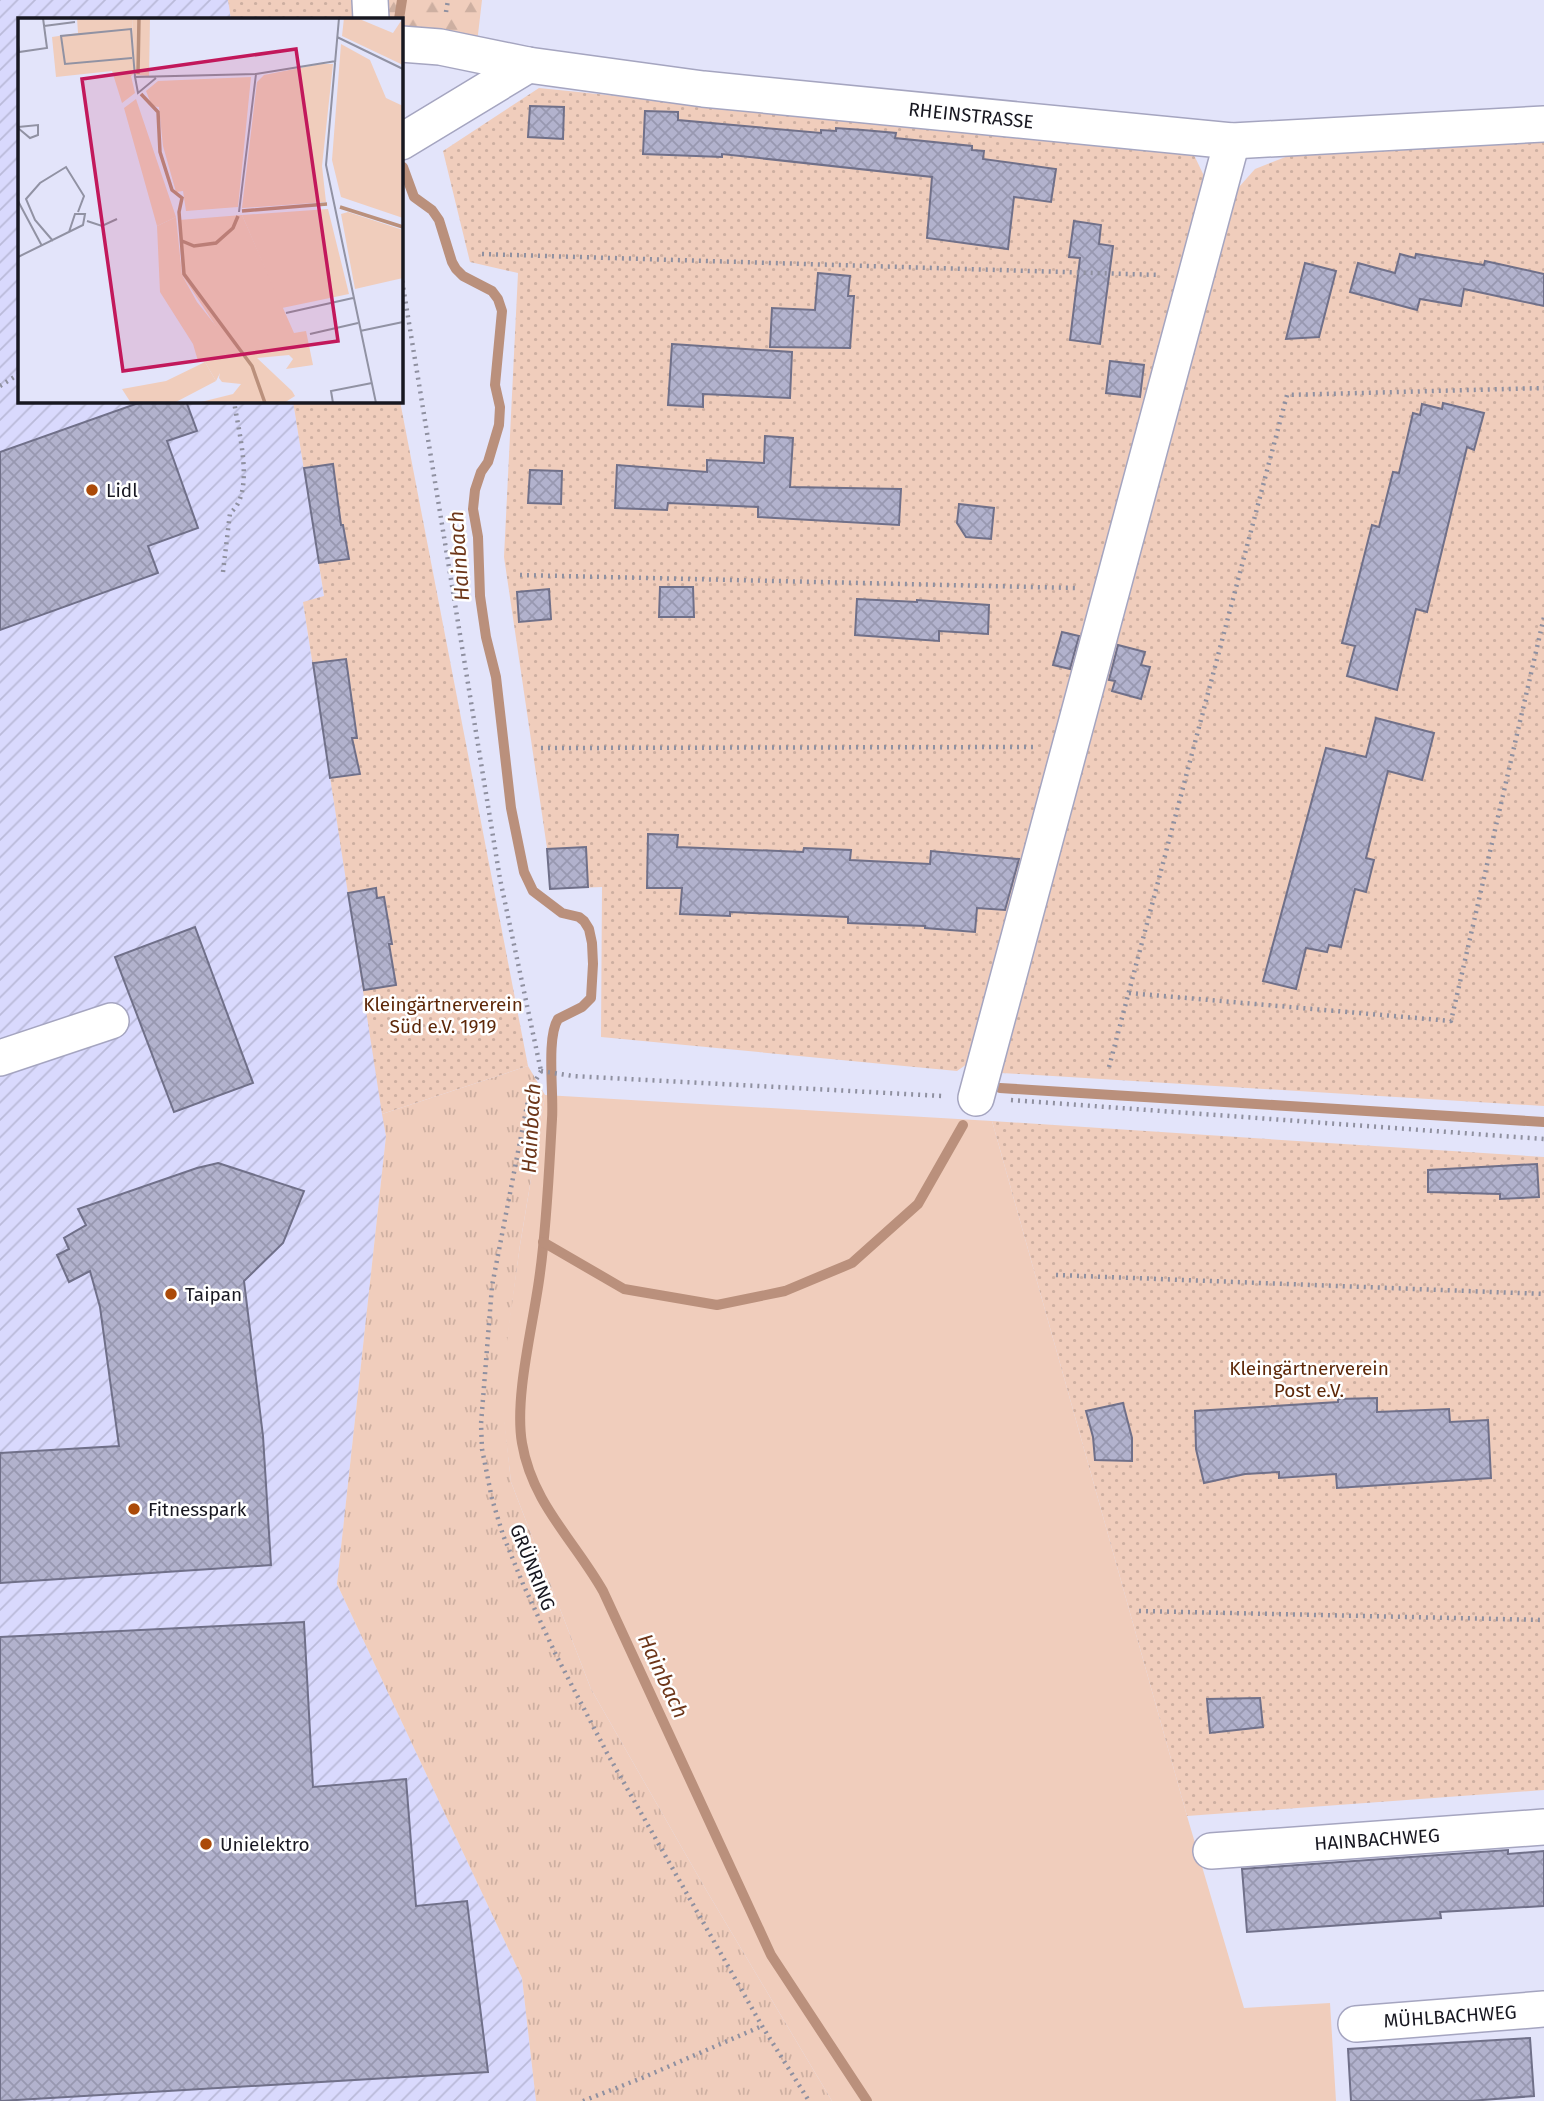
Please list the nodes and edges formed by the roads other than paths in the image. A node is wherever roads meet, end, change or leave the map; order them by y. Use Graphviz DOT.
graph roads {
  1 [pos="370,0"];
  2 [pos="372,18"];
  3 [pos="402,44"];
  4 [pos="528,65"];
  5 [pos="1544,124"];
  6 [pos="402,141"];
  7 [pos="1232,141"];
  8 [pos="111,1021"];
  9 [pos="0,1058"];
  10 [pos="976,1098"];
  11 [pos="1544,1827"];
  12 [pos="1211,1851"];
  13 [pos="1544,2009"];
  14 [pos="1356,2024"];
  1 -- 2 [label="street"];
  3 -- 4 [label="street, RHEINSTRASSE"];
  4 -- 6 [label="street"];
  4 -- 7 [label="street, RHEINSTRASSE"];
  5 -- 7 [label="street, RHEINSTRASSE"];
  7 -- 10 [label="street"];
  8 -- 9 [label="street"];
  11 -- 12 [label="street, HAINBACHWEG"];
  13 -- 14 [label="street, MÜHLBACHWEG"];
}
